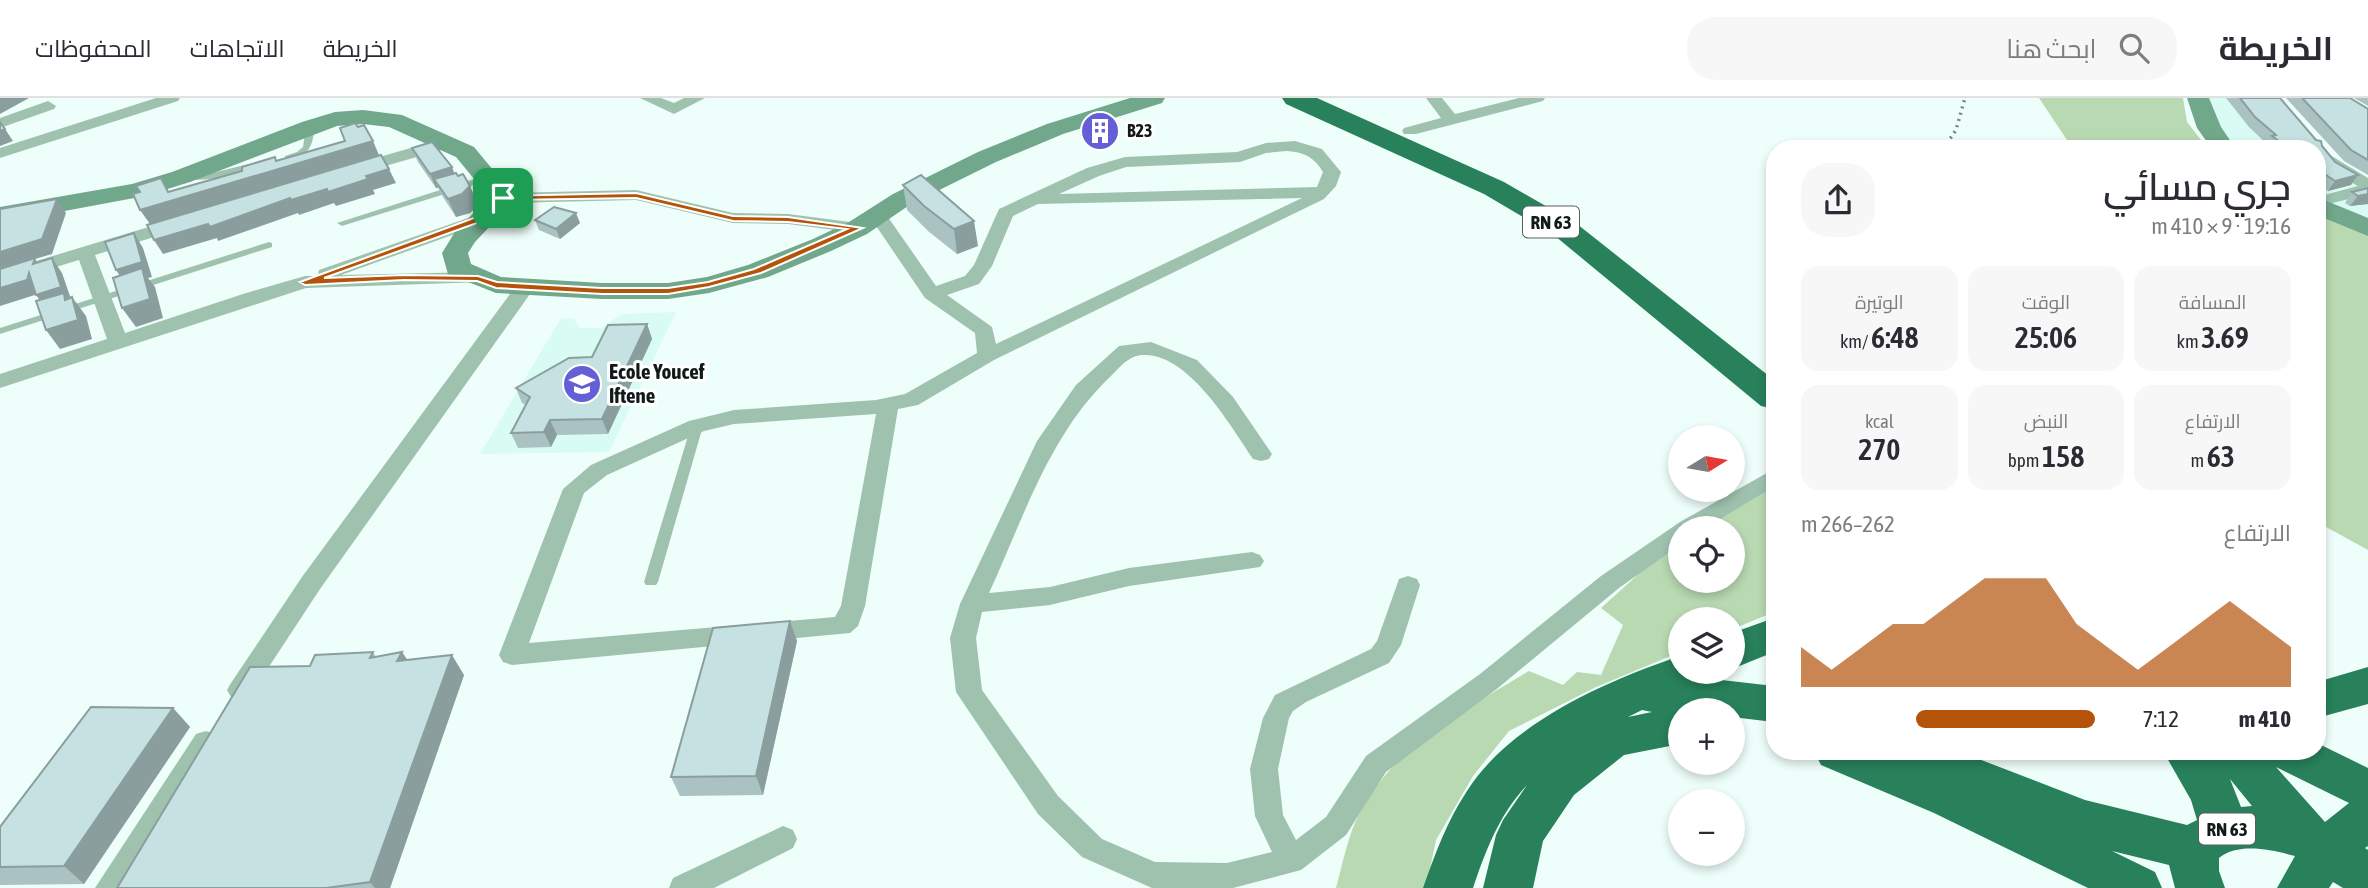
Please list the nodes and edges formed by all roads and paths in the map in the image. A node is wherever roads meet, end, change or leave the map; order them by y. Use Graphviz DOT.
graph roads {
  1 [pos="172,98"];
  2 [pos="648,98"];
  3 [pos="697,98"];
  4 [pos="1154,98"];
  5 [pos="1295,98"];
  6 [pos="1334,98"];
  7 [pos="1434,98"];
  8 [pos="1536,98"];
  9 [pos="1965,98"];
  10 [pos="2198,98"];
  11 [pos="48,106"];
  12 [pos="1451,120"];
  13 [pos="0,122"];
  14 [pos="310,127"];
  15 [pos="1410,131"];
  16 [pos="1949,140"];
  17 [pos="2218,140"];
  18 [pos="445,143"];
  19 [pos="0,153"];
  20 [pos="2326,155"];
  21 [pos="275,161"];
  22 [pos="263,164"];
  23 [pos="338,175"];
  24 [pos="181,177"];
  25 [pos="487,177"];
  26 [pos="2368,187"];
  27 [pos="1323,192"];
  28 [pos="2326,200"];
  29 [pos="1032,201"];
  30 [pos="496,207"];
  31 [pos="2326,207"];
  32 [pos="0,215"];
  33 [pos="192,219"];
  34 [pos="867,221"];
  35 [pos="342,223"];
  36 [pos="2368,228"];
  37 [pos="269,245"];
  38 [pos="85,252"];
  39 [pos="0,278"];
  40 [pos="478,278"];
  41 [pos="305,282"];
  42 [pos="524,287"];
  43 [pos="932,294"];
  44 [pos="102,299"];
  45 [pos="0,331"];
  46 [pos="118,342"];
  47 [pos="987,356"];
  48 [pos="1766,362"];
  49 [pos="0,381"];
  50 [pos="1766,392"];
  51 [pos="888,406"];
  52 [pos="697,426"];
  53 [pos="1261,454"];
  54 [pos="1766,482"];
  55 [pos="1708,516"];
  56 [pos="1668,541"];
  57 [pos="1252,561"];
  58 [pos="651,582"];
  59 [pos="1408,584"];
  60 [pos="972,604"];
  61 [pos="1766,637"];
  62 [pos="1745,646"];
  63 [pos="1668,679"];
  64 [pos="2368,685"];
  65 [pos="1633,694"];
  66 [pos="2326,698"];
  67 [pos="1766,703"];
  68 [pos="1745,726"];
  69 [pos="1668,727"];
  70 [pos="1766,730"];
  71 [pos="1860,760"];
  72 [pos="1932,760"];
  73 [pos="2192,760"];
  74 [pos="2242,760"];
  75 [pos="2306,760"];
  76 [pos="2368,790"];
  77 [pos="2368,816"];
  78 [pos="2307,837"];
  79 [pos="783,839"];
  80 [pos="2206,855"];
  81 [pos="1291,861"];
  82 [pos="2368,877"];
  83 [pos="110,888"];
  84 [pos="684,888"];
  85 [pos="1448,888"];
  86 [pos="1508,888"];
  87 [pos="2137,888"];
  88 [pos="2302,888"];
  1 -- 19 [label="street"];
  2 -- 3 [label="street"];
  4 -- 34 [label="street"];
  5 -- 50 [label="highway, RN 63"];
  6 -- 15 [label="highway, RN 63"];
  7 -- 12 [label="street"];
  8 -- 12 [label="street"];
  9 -- 16 [label="path"];
  10 -- 17 [label="street"];
  11 -- 13 [label="street"];
  12 -- 15 [label="street"];
  14 -- 18 [label="street"];
  14 -- 21 [label="lane"];
  14 -- 24 [label="street"];
  15 -- 48 [label="highway, RN 63"];
  18 -- 23 [label="street"];
  18 -- 25 [label="street"];
  20 -- 26 [label="street"];
  22 -- 24 [label="lane"];
  24 -- 32 [label="street"];
  25 -- 30 [label="street"];
  25 -- 35 [label="lane"];
  26 -- 28 [label="street"];
  27 -- 29 [label="street"];
  27 -- 29 [label="street"];
  27 -- 47 [label="street"];
  29 -- 43 [label="street"];
  30 -- 34 [label="street"];
  30 -- 40 [label="street"];
  30 -- 41 [label="street"];
  31 -- 36 [label="street"];
  33 -- 38 [label="street"];
  34 -- 42 [label="street"];
  34 -- 43 [label="street"];
  37 -- 44 [label="lane"];
  38 -- 39 [label="street"];
  38 -- 44 [label="street"];
  40 -- 41 [label="street"];
  40 -- 42 [label="street"];
  41 -- 46 [label="street"];
  42 -- 83 [label="street"];
  43 -- 47 [label="street"];
  44 -- 45 [label="lane"];
  44 -- 46 [label="street"];
  46 -- 49 [label="street"];
  47 -- 51 [label="street"];
  51 -- 52 [label="street"];
  51 -- 52 [label="street"];
  52 -- 58 [label="lane"];
  53 -- 60 [label="street"];
  54 -- 55 [label="street"];
  56 -- 81 [label="street"];
  57 -- 60 [label="street"];
  59 -- 81 [label="street"];
  60 -- 81 [label="street"];
  61 -- 62 [label="highway"];
  63 -- 65 [label="highway"];
  64 -- 66 [label="highway"];
  65 -- 67 [label="highway"];
  65 -- 85 [label="highway"];
  68 -- 70 [label="highway"];
  69 -- 86 [label="highway"];
  71 -- 87 [label="highway"];
  72 -- 80 [label="highway"];
  73 -- 80 [label="highway, RN 63"];
  74 -- 78 [label="highway, RN 63"];
  75 -- 76 [label="highway"];
  77 -- 88 [label="highway"];
  78 -- 80 [label="highway, RN 63"];
  78 -- 82 [label="highway, RN 63"];
  79 -- 84 [label="street"];
}
